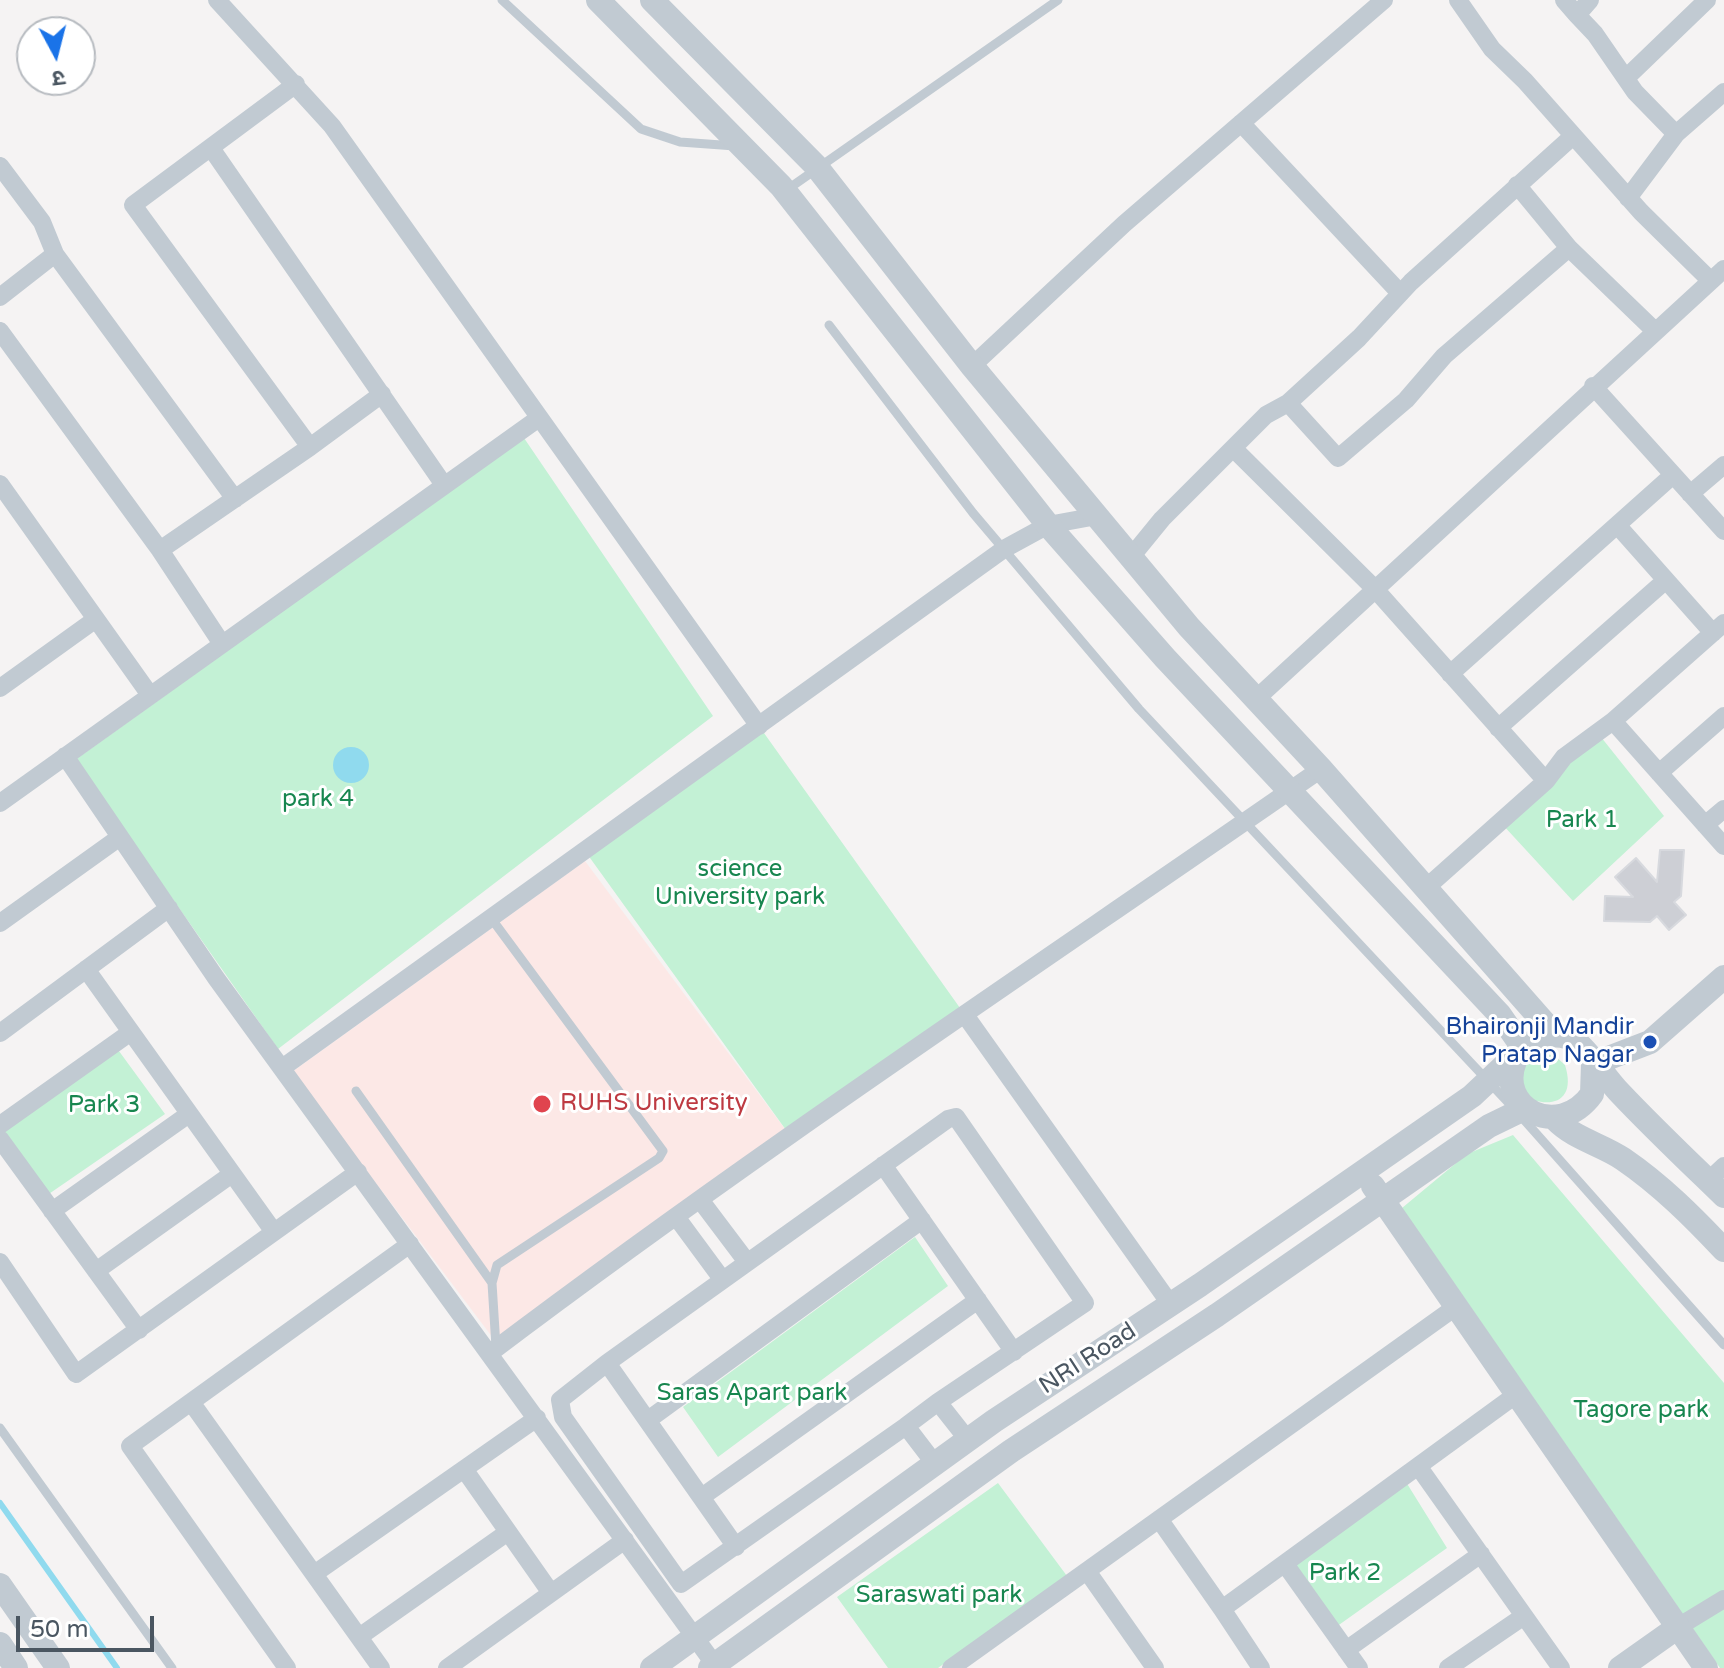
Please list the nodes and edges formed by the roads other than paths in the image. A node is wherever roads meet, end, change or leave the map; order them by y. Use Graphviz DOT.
graph roads {
  1 [pos="217,0"];
  2 [pos="502,0"];
  3 [pos="598,0"];
  4 [pos="652,0"];
  5 [pos="1058,0"];
  6 [pos="1384,0"];
  7 [pos="1458,0"];
  8 [pos="1564,0"];
  9 [pos="1590,0"];
  10 [pos="1707,0"];
  11 [pos="1577,15"];
  12 [pos="1626,78"];
  13 [pos="296,84"];
  14 [pos="1724,92"];
  15 [pos="1241,123"];
  16 [pos="1676,134"];
  17 [pos="1573,136"];
  18 [pos="742,146"];
  19 [pos="211,148"];
  20 [pos="0,166"];
  21 [pos="816,166"];
  22 [pos="1517,185"];
  23 [pos="785,192"];
  24 [pos="1628,198"];
  25 [pos="1569,248"];
  26 [pos="55,254"];
  27 [pos="1718,275"];
  28 [pos="1400,293"];
  29 [pos="0,297"];
  30 [pos="829,325"];
  31 [pos="0,331"];
  32 [pos="1655,331"];
  33 [pos="972,366"];
  34 [pos="1593,386"];
  35 [pos="382,394"];
  36 [pos="1288,403"];
  37 [pos="539,418"];
  38 [pos="310,447"];
  39 [pos="1233,448"];
  40 [pos="1724,465"];
  41 [pos="1673,475"];
  42 [pos="0,484"];
  43 [pos="444,485"];
  44 [pos="1690,494"];
  45 [pos="235,499"];
  46 [pos="1097,516"];
  47 [pos="1048,525"];
  48 [pos="1618,526"];
  49 [pos="1724,531"];
  50 [pos="1004,549"];
  51 [pos="160,550"];
  52 [pos="1131,557"];
  53 [pos="1666,580"];
  54 [pos="1375,589"];
  55 [pos="96,619"];
  56 [pos="1718,628"];
  57 [pos="222,644"];
  58 [pos="1450,674"];
  59 [pos="2,682"];
  60 [pos="150,695"];
  61 [pos="1257,698"];
  62 [pos="1724,716"];
  63 [pos="1613,721"];
  64 [pos="759,726"];
  65 [pos="1498,728"];
  66 [pos="65,756"];
  67 [pos="1321,769"];
  68 [pos="1659,773"];
  69 [pos="1546,781"];
  70 [pos="1291,791"];
  71 [pos="0,803"];
  72 [pos="1724,809"];
  73 [pos="1243,820"];
  74 [pos="1705,825"];
  75 [pos="120,837"];
  76 [pos="1724,846"];
  77 [pos="1427,887"];
  78 [pos="169,908"];
  79 [pos="491,918"];
  80 [pos="0,923"];
  81 [pos="86,969"];
  82 [pos="1724,977"];
  83 [pos="965,1015"];
  84 [pos="131,1032"];
  85 [pos="0,1033"];
  86 [pos="1555,1035"];
  87 [pos="1650,1042"];
  88 [pos="1523,1048"];
  89 [pos="1593,1064"];
  90 [pos="282,1068"];
  91 [pos="1487,1082"];
  92 [pos="356,1091"];
  93 [pos="1622,1095"];
  94 [pos="1522,1110"];
  95 [pos="189,1114"];
  96 [pos="1555,1119"];
  97 [pos="0,1125"];
  98 [pos="0,1139"];
  99 [pos="883,1165"];
  100 [pos="358,1172"];
  101 [pos="1363,1172"];
  102 [pos="232,1174"];
  103 [pos="1719,1181"];
  104 [pos="1383,1200"];
  105 [pos="701,1201"];
  106 [pos="52,1211"];
  107 [pos="677,1218"];
  108 [pos="922,1220"];
  109 [pos="274,1232"];
  110 [pos="410,1244"];
  111 [pos="1724,1250"];
  112 [pos="0,1262"];
  113 [pos="747,1262"];
  114 [pos="96,1271"];
  115 [pos="722,1279"];
  116 [pos="492,1283"];
  117 [pos="978,1300"];
  118 [pos="1171,1305"];
  119 [pos="1457,1306"];
  120 [pos="139,1330"];
  121 [pos="1724,1345"];
  122 [pos="493,1350"];
  123 [pos="1014,1352"];
  124 [pos="607,1363"];
  125 [pos="1517,1394"];
  126 [pos="191,1402"];
  127 [pos="938,1402"];
  128 [pos="537,1418"];
  129 [pos="648,1420"];
  130 [pos="906,1426"];
  131 [pos="0,1428"];
  132 [pos="968,1440"];
  133 [pos="935,1464"];
  134 [pos="1418,1466"];
  135 [pos="464,1469"];
  136 [pos="703,1496"];
  137 [pos="1159,1519"];
  138 [pos="508,1532"];
  139 [pos="625,1540"];
  140 [pos="736,1547"];
  141 [pos="1481,1554"];
  142 [pos="1285,1564"];
  143 [pos="1087,1571"];
  144 [pos="314,1574"];
  145 [pos="0,1585"];
  146 [pos="551,1593"];
  147 [pos="1724,1599"];
  148 [pos="1222,1609"];
  149 [pos="1524,1616"];
  150 [pos="1678,1627"];
  151 [pos="359,1637"];
  152 [pos="695,1637"];
  153 [pos="0,1644"];
  154 [pos="1346,1650"];
  155 [pos="1145,1664"];
  156 [pos="712,1666"];
  157 [pos="16,1668"];
  158 [pos="58,1668"];
  159 [pos="172,1668"];
  160 [pos="287,1668"];
  161 [pos="381,1668"];
  162 [pos="447,1668"];
  163 [pos="652,1668"];
  164 [pos="951,1668"];
  165 [pos="1261,1668"];
  166 [pos="1359,1668"];
  167 [pos="1448,1668"];
  168 [pos="1561,1668"];
  169 [pos="1620,1668"];
  170 [pos="1706,1668"];
  1 -- 13 [label="street"];
  2 -- 18 [label="lane"];
  3 -- 18 [label="street"];
  4 -- 21 [label="street"];
  5 -- 21 [label="lane"];
  6 -- 15 [label="street"];
  7 -- 17 [label="street"];
  8 -- 11 [label="street"];
  9 -- 11 [label="street"];
  10 -- 12 [label="street"];
  11 -- 12 [label="street"];
  12 -- 16 [label="street"];
  13 -- 19 [label="street"];
  13 -- 37 [label="street"];
  14 -- 16 [label="street"];
  15 -- 28 [label="street"];
  15 -- 33 [label="street"];
  16 -- 24 [label="street"];
  17 -- 22 [label="street"];
  17 -- 24 [label="street"];
  18 -- 23 [label="street"];
  19 -- 35 [label="street"];
  19 -- 38 [label="street"];
  20 -- 26 [label="street"];
  21 -- 23 [label="lane"];
  21 -- 33 [label="street"];
  22 -- 25 [label="street"];
  22 -- 28 [label="street"];
  23 -- 47 [label="street"];
  24 -- 27 [label="street"];
  25 -- 32 [label="street"];
  25 -- 36 [label="street"];
  26 -- 29 [label="street"];
  26 -- 45 [label="street"];
  27 -- 32 [label="street"];
  28 -- 36 [label="street"];
  30 -- 50 [label="lane"];
  31 -- 51 [label="street"];
  32 -- 34 [label="street"];
  33 -- 46 [label="street"];
  34 -- 41 [label="street"];
  34 -- 54 [label="street"];
  35 -- 38 [label="street"];
  35 -- 43 [label="street"];
  36 -- 39 [label="street"];
  37 -- 43 [label="street"];
  37 -- 64 [label="street"];
  38 -- 45 [label="street"];
  39 -- 52 [label="street"];
  39 -- 54 [label="street"];
  40 -- 44 [label="street"];
  41 -- 44 [label="street"];
  41 -- 48 [label="street"];
  42 -- 55 [label="street"];
  43 -- 57 [label="street"];
  44 -- 49 [label="street"];
  45 -- 51 [label="street"];
  46 -- 47 [label="street"];
  46 -- 52 [label="street"];
  47 -- 50 [label="street"];
  47 -- 70 [label="street"];
  48 -- 53 [label="street"];
  48 -- 58 [label="street"];
  50 -- 64 [label="street"];
  50 -- 73 [label="lane"];
  51 -- 57 [label="street"];
  52 -- 61 [label="street"];
  53 -- 56 [label="street"];
  53 -- 65 [label="street"];
  54 -- 58 [label="street"];
  54 -- 61 [label="street"];
  55 -- 59 [label="street"];
  55 -- 60 [label="street"];
  56 -- 63 [label="street"];
  57 -- 60 [label="street"];
  58 -- 65 [label="street"];
  60 -- 66 [label="street"];
  61 -- 67 [label="street"];
  62 -- 68 [label="street"];
  63 -- 68 [label="street"];
  63 -- 69 [label="street"];
  64 -- 79 [label="street"];
  65 -- 69 [label="street"];
  66 -- 71 [label="street"];
  66 -- 75 [label="street"];
  67 -- 70 [label="street"];
  67 -- 77 [label="street"];
  68 -- 74 [label="street"];
  69 -- 77 [label="street"];
  70 -- 73 [label="street"];
  70 -- 88 [label="street"];
  72 -- 74 [label="street"];
  73 -- 83 [label="street"];
  73 -- 91 [label="lane"];
  74 -- 76 [label="street"];
  75 -- 78 [label="street"];
  75 -- 80 [label="street"];
  77 -- 86 [label="street"];
  78 -- 81 [label="street"];
  78 -- 90 [label="street"];
  79 -- 90 [label="street"];
  79 -- 116 [label="lane"];
  81 -- 84 [label="street"];
  81 -- 85 [label="street"];
  82 -- 87 [label="street"];
  83 -- 105 [label="street"];
  83 -- 118 [label="street"];
  84 -- 95 [label="street"];
  84 -- 97 [label="street"];
  86 -- 88 [label="street"];
  86 -- 89 [label="street"];
  87 -- 89 [label="street"];
  87 -- 93 [label="street"];
  88 -- 91 [label="street, NRI Road"];
  88 -- 94 [label="street"];
  89 -- 93 [label="street"];
  89 -- 96 [label="street"];
  90 -- 100 [label="street"];
  91 -- 94 [label="lane"];
  91 -- 101 [label="street, NRI Road"];
  92 -- 116 [label="lane"];
  93 -- 103 [label="street"];
  94 -- 96 [label="street"];
  94 -- 104 [label="street, NRI Road"];
  94 -- 121 [label="lane"];
  95 -- 102 [label="street"];
  95 -- 106 [label="street"];
  96 -- 111 [label="street"];
  98 -- 106 [label="street"];
  99 -- 108 [label="street"];
  99 -- 113 [label="street"];
  99 -- 123 [label="street"];
  100 -- 109 [label="street"];
  100 -- 110 [label="street"];
  101 -- 104 [label="street"];
  101 -- 118 [label="street, NRI Road"];
  102 -- 109 [label="street"];
  102 -- 114 [label="street"];
  104 -- 119 [label="street"];
  104 -- 156 [label="street, NRI Road"];
  105 -- 107 [label="street"];
  105 -- 113 [label="street"];
  106 -- 114 [label="street"];
  107 -- 115 [label="street"];
  107 -- 122 [label="street"];
  108 -- 117 [label="street"];
  108 -- 129 [label="street"];
  109 -- 120 [label="street"];
  110 -- 122 [label="street"];
  110 -- 126 [label="street"];
  112 -- 120 [label="street"];
  113 -- 115 [label="street"];
  114 -- 120 [label="street"];
  115 -- 124 [label="street"];
  116 -- 122 [label="lane"];
  117 -- 123 [label="street"];
  117 -- 136 [label="street"];
  118 -- 132 [label="street, NRI Road"];
  119 -- 125 [label="street"];
  119 -- 137 [label="street"];
  122 -- 128 [label="street"];
  123 -- 127 [label="street"];
  124 -- 129 [label="street"];
  124 -- 140 [label="street"];
  125 -- 134 [label="street"];
  125 -- 150 [label="street"];
  126 -- 144 [label="street"];
  126 -- 160 [label="street"];
  127 -- 130 [label="street"];
  127 -- 132 [label="street"];
  128 -- 135 [label="street"];
  128 -- 139 [label="street"];
  129 -- 136 [label="street"];
  130 -- 133 [label="street"];
  130 -- 140 [label="street"];
  131 -- 159 [label="lane"];
  132 -- 133 [label="street, NRI Road"];
  133 -- 152 [label="street, NRI Road"];
  134 -- 141 [label="street"];
  134 -- 142 [label="street"];
  135 -- 138 [label="street"];
  135 -- 144 [label="street"];
  136 -- 140 [label="street"];
  137 -- 143 [label="street"];
  137 -- 148 [label="street"];
  138 -- 146 [label="street"];
  138 -- 151 [label="street"];
  139 -- 146 [label="street"];
  139 -- 152 [label="street"];
  141 -- 149 [label="street"];
  141 -- 154 [label="street"];
  142 -- 148 [label="street"];
  142 -- 154 [label="street"];
  143 -- 155 [label="street"];
  143 -- 164 [label="street"];
  144 -- 151 [label="street"];
  145 -- 158 [label="street"];
  146 -- 162 [label="street"];
  147 -- 150 [label="street"];
  148 -- 165 [label="street"];
  149 -- 167 [label="street"];
  149 -- 168 [label="street"];
  150 -- 169 [label="street"];
  150 -- 170 [label="street"];
  151 -- 161 [label="street"];
  152 -- 156 [label="street"];
  152 -- 163 [label="street, NRI Road"];
  153 -- 157 [label="street"];
  154 -- 166 [label="street"];
}
